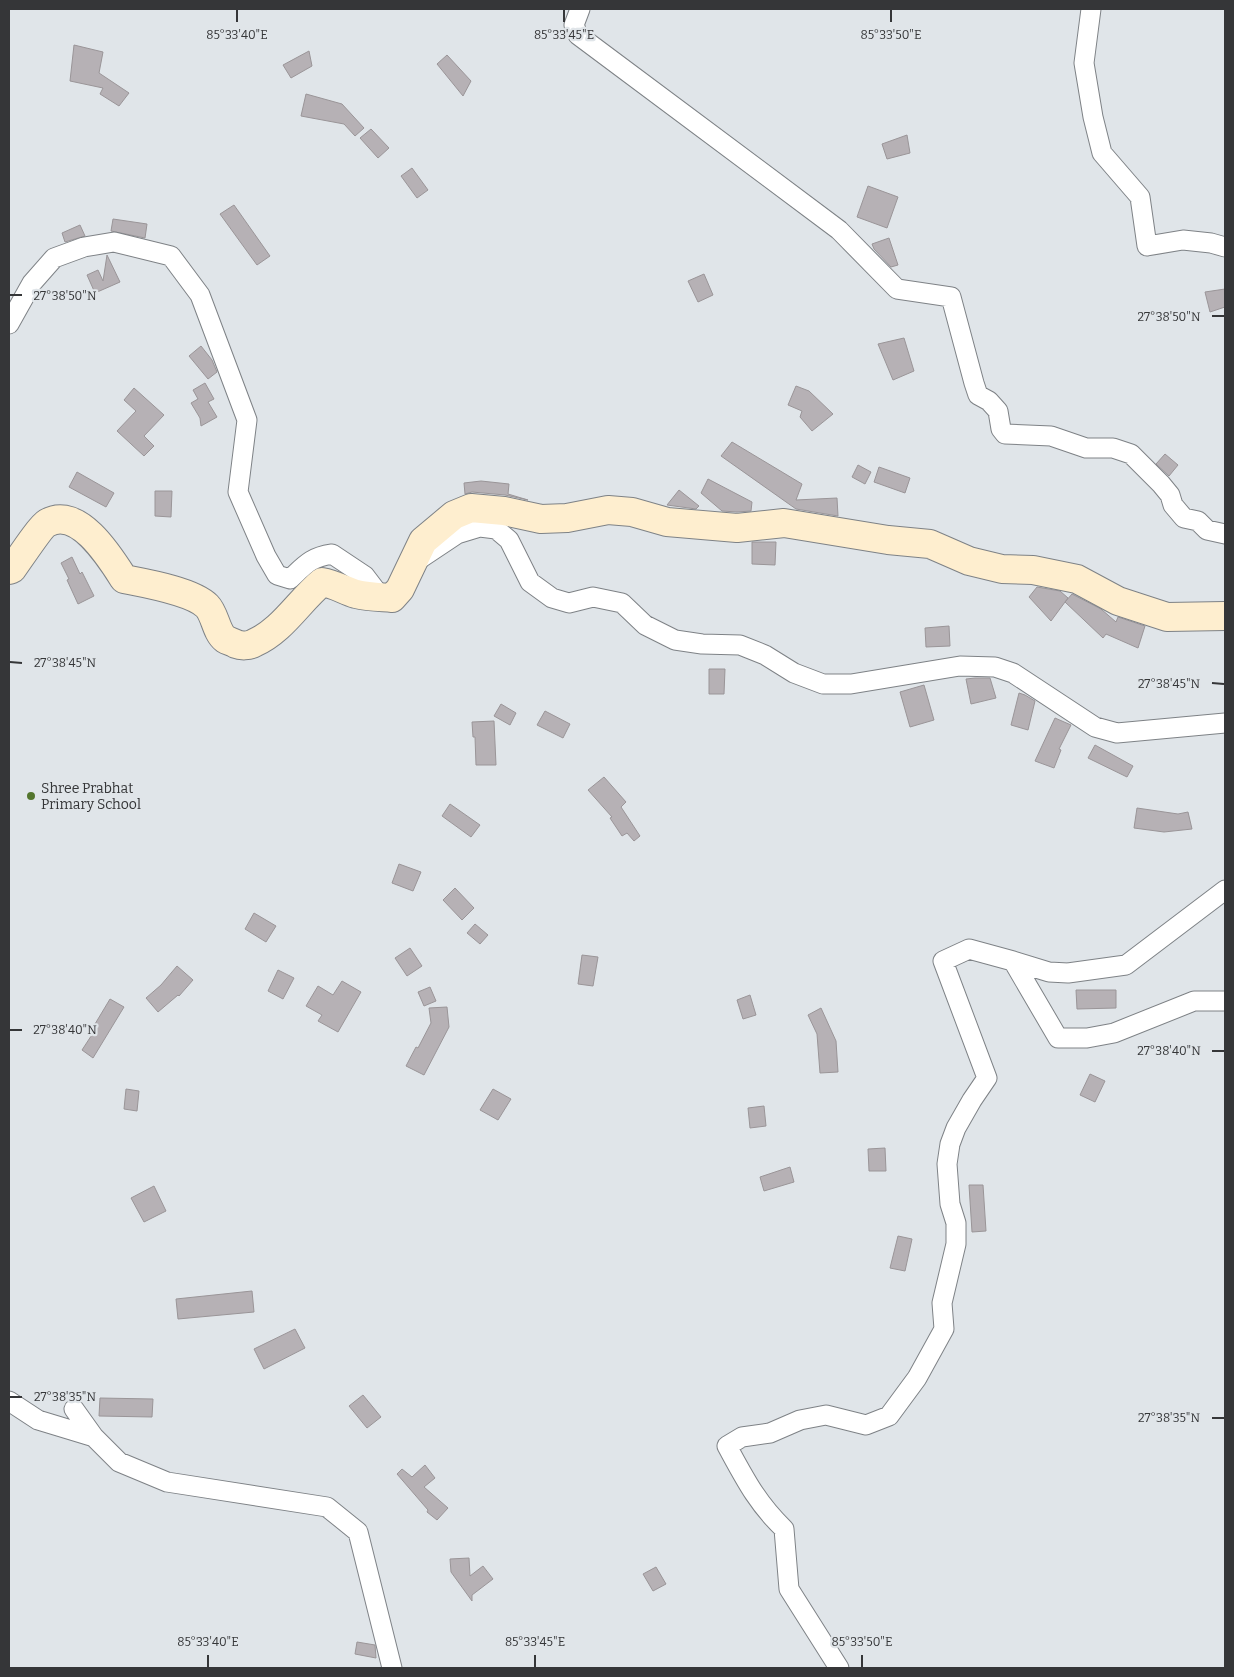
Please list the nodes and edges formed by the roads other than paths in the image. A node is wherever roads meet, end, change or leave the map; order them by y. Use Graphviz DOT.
graph roads {
  1 [pos="580,9"];
  2 [pos="1091,9"];
  3 [pos="1225,247"];
  4 [pos="9,324"];
  5 [pos="1225,534"];
  6 [pos="412,564"];
  7 [pos="9,570"];
  8 [pos="381,597"];
  9 [pos="1225,616"];
  10 [pos="1225,723"];
  11 [pos="1225,890"];
  12 [pos="1013,961"];
  13 [pos="1225,1001"];
  14 [pos="9,1401"];
  15 [pos="74,1409"];
  16 [pos="94,1437"];
  17 [pos="392,1668"];
  18 [pos="839,1668"];
  1 -- 5 [label="street"];
  2 -- 3 [label="street"];
  4 -- 8 [label="street"];
  6 -- 8 [label="main road"];
  6 -- 9 [label="main road"];
  6 -- 10 [label="street"];
  7 -- 8 [label="main road"];
  11 -- 12 [label="street"];
  12 -- 13 [label="street"];
  12 -- 18 [label="street"];
  14 -- 16 [label="street"];
  15 -- 16 [label="street"];
  16 -- 17 [label="street"];
}
